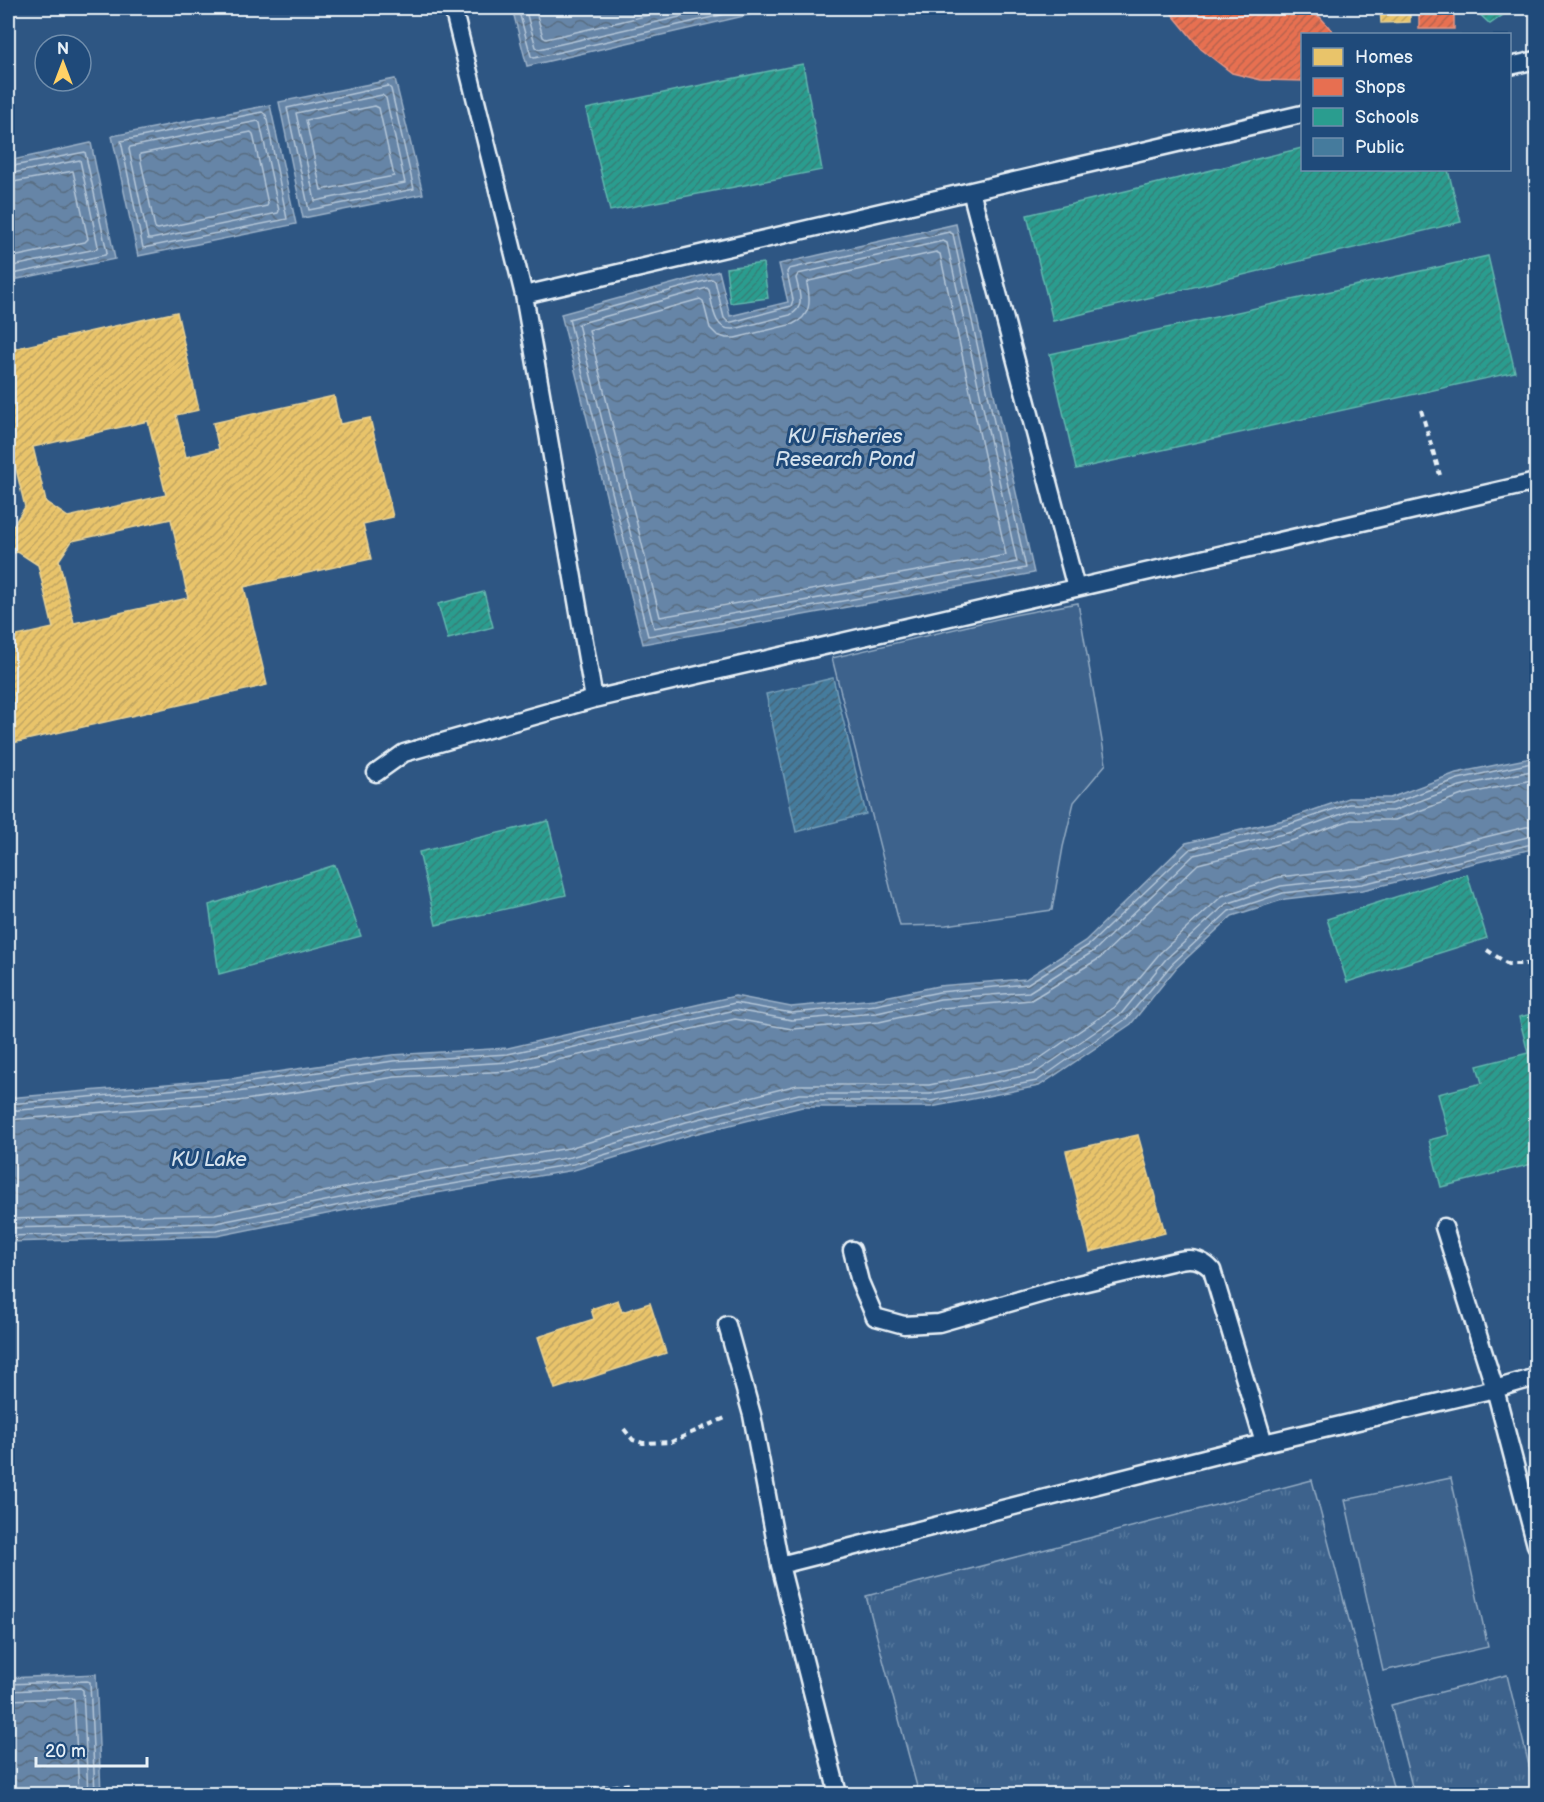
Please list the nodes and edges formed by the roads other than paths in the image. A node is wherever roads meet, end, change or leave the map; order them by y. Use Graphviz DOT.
graph roads {
  1 [pos="453,8"];
  2 [pos="1536,60"];
  3 [pos="1511,66"];
  4 [pos="1301,114"];
  5 [pos="971,191"];
  6 [pos="524,295"];
  7 [pos="1536,482"];
  8 [pos="1076,588"];
  9 [pos="594,699"];
  10 [pos="376,773"];
  11 [pos="1444,1227"];
  12 [pos="852,1250"];
  13 [pos="727,1325"];
  14 [pos="1536,1377"];
  15 [pos="1495,1389"];
  16 [pos="1264,1443"];
  17 [pos="1536,1545"];
  18 [pos="780,1565"];
  19 [pos="838,1794"];
  1 -- 6 [label="lane"];
  2 -- 3 [label="lane"];
  4 -- 5 [label="lane"];
  5 -- 6 [label="lane"];
  5 -- 8 [label="lane"];
  6 -- 9 [label="lane"];
  7 -- 8 [label="lane"];
  8 -- 9 [label="lane"];
  9 -- 10 [label="lane"];
  11 -- 15 [label="lane"];
  12 -- 16 [label="lane"];
  13 -- 18 [label="lane"];
  14 -- 15 [label="lane"];
  15 -- 16 [label="lane"];
  15 -- 17 [label="lane"];
  16 -- 18 [label="lane"];
  18 -- 19 [label="lane"];
}
